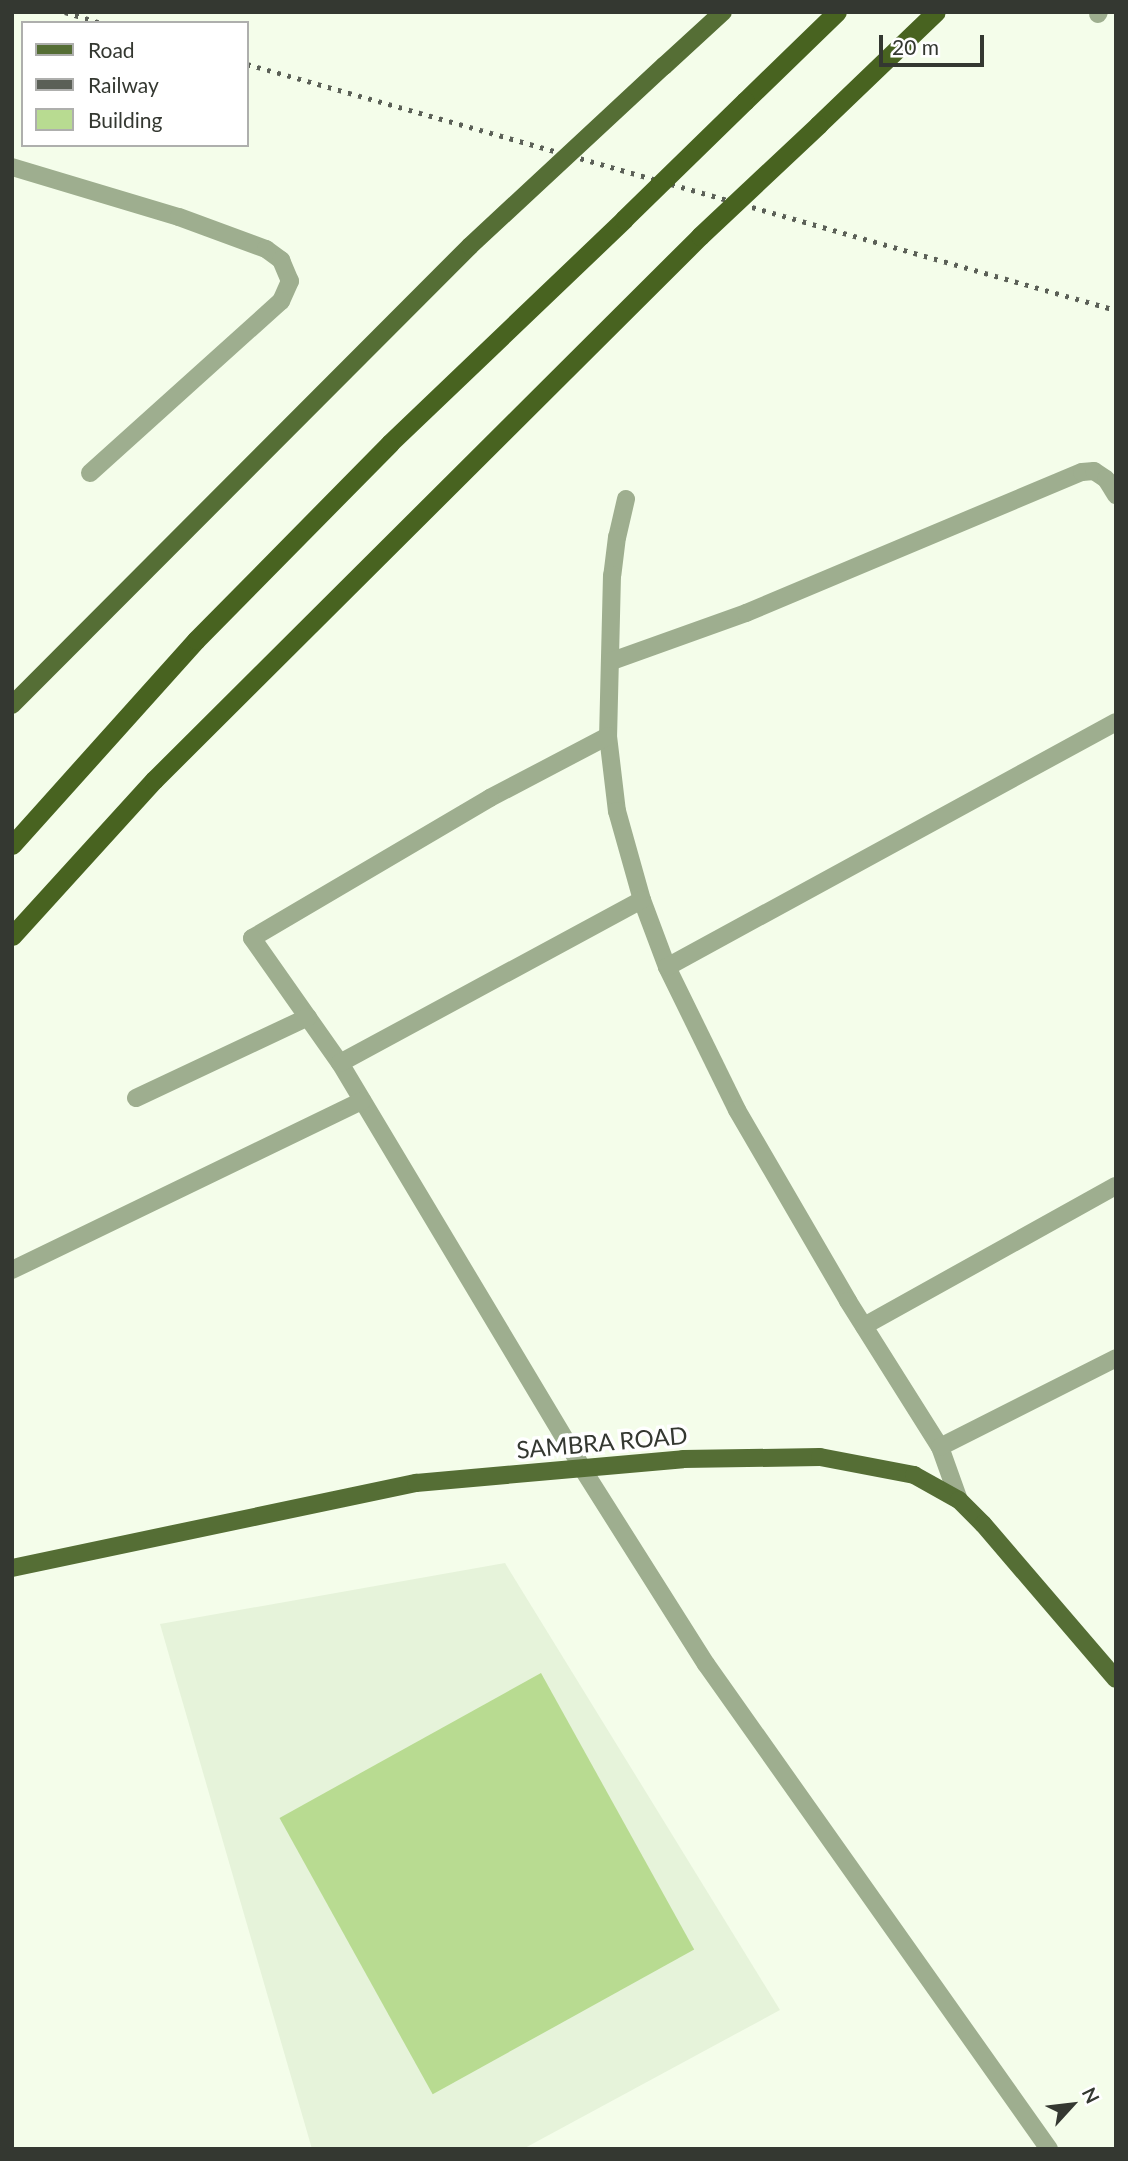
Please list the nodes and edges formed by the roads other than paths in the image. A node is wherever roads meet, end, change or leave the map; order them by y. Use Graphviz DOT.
graph roads {
  1 [pos="723,12"];
  2 [pos="837,12"];
  3 [pos="936,12"];
  4 [pos="12,167"];
  5 [pos="90,472"];
  6 [pos="1116,495"];
  7 [pos="626,499"];
  8 [pos="612,661"];
  9 [pos="12,705"];
  10 [pos="1116,722"];
  11 [pos="607,736"];
  12 [pos="12,845"];
  13 [pos="642,900"];
  14 [pos="12,936"];
  15 [pos="667,967"];
  16 [pos="308,1017"];
  17 [pos="340,1063"];
  18 [pos="136,1098"];
  19 [pos="362,1101"];
  20 [pos="1116,1186"];
  21 [pos="12,1270"];
  22 [pos="864,1326"];
  23 [pos="1116,1358"];
  24 [pos="940,1447"];
  25 [pos="582,1468"];
  26 [pos="959,1500"];
  27 [pos="12,1567"];
  28 [pos="1116,1679"];
  29 [pos="1049,2149"];
  1 -- 9 [label="main road, bridge"];
  2 -- 12 [label="highway, bridge"];
  3 -- 14 [label="highway, bridge"];
  4 -- 5 [label="street"];
  6 -- 8 [label="street"];
  7 -- 8 [label="street"];
  8 -- 11 [label="street"];
  10 -- 15 [label="street"];
  11 -- 13 [label="street"];
  11 -- 16 [label="street"];
  13 -- 15 [label="street"];
  13 -- 17 [label="street"];
  15 -- 22 [label="street"];
  16 -- 17 [label="street"];
  16 -- 18 [label="street"];
  17 -- 19 [label="street"];
  19 -- 21 [label="street"];
  19 -- 25 [label="street"];
  20 -- 22 [label="street"];
  22 -- 24 [label="street"];
  23 -- 24 [label="street"];
  24 -- 26 [label="street"];
  25 -- 26 [label="main road, SAMBRA ROAD"];
  25 -- 27 [label="main road, SAMBRA ROAD"];
  25 -- 29 [label="street"];
  26 -- 28 [label="main road, SAMBRA ROAD"];
}
